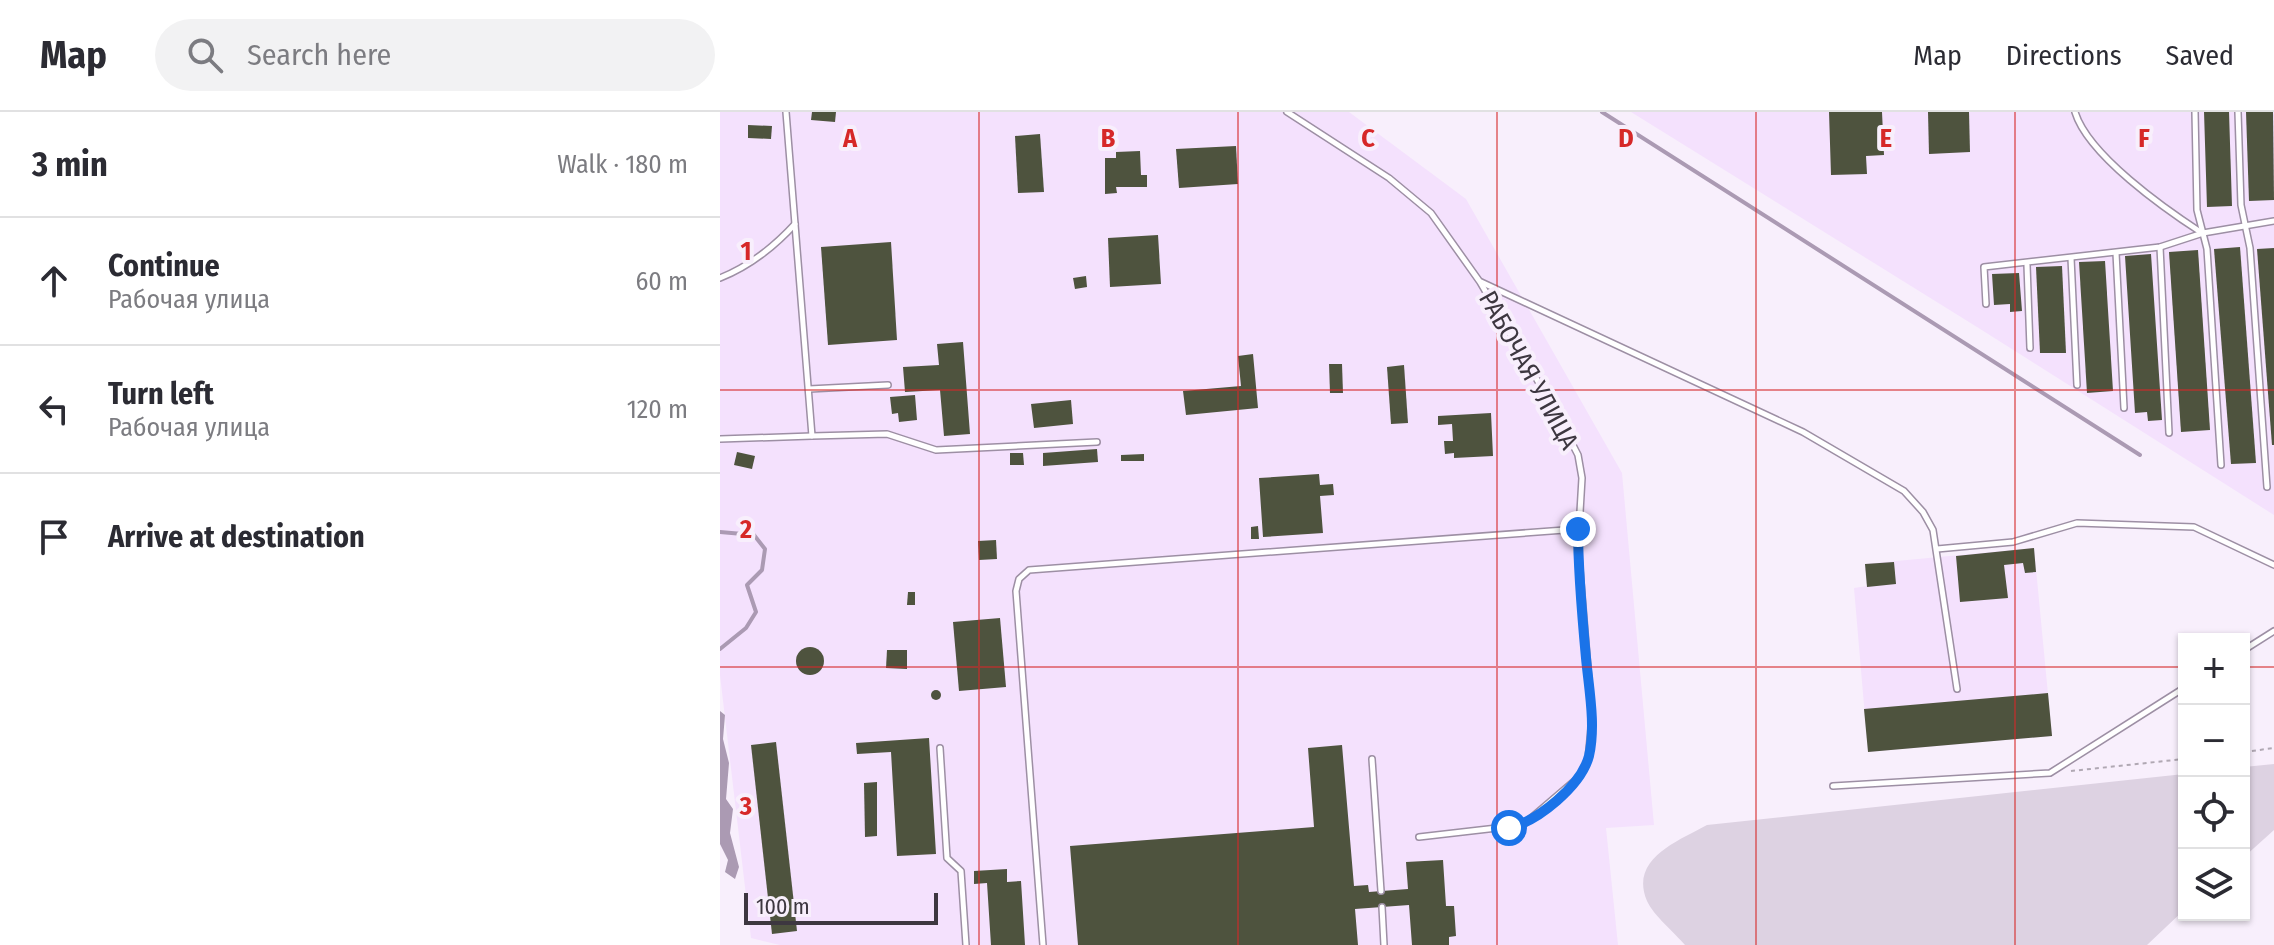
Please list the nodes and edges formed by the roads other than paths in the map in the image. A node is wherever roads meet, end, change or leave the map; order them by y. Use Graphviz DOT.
graph roads {
  1 [pos="786,112"];
  2 [pos="1287,112"];
  3 [pos="2075,112"];
  4 [pos="2195,112"];
  5 [pos="2238,112"];
  6 [pos="2274,221"];
  7 [pos="796,223"];
  8 [pos="2245,226"];
  9 [pos="2203,233"];
  10 [pos="2160,247"];
  11 [pos="2116,253"];
  12 [pos="2071,258"];
  13 [pos="2027,265"];
  14 [pos="720,278"];
  15 [pos="1480,282"];
  16 [pos="1986,304"];
  17 [pos="2030,348"];
  18 [pos="888,385"];
  19 [pos="2077,385"];
  20 [pos="809,389"];
  21 [pos="2124,408"];
  22 [pos="2169,433"];
  23 [pos="812,436"];
  24 [pos="720,439"];
  25 [pos="1097,442"];
  26 [pos="2221,465"];
  27 [pos="2267,487"];
  28 [pos="1578,529"];
  29 [pos="1937,549"];
  30 [pos="2274,565"];
  31 [pos="2274,631"];
  32 [pos="2250,646"];
  33 [pos="1957,689"];
  34 [pos="2178,692"];
  35 [pos="940,748"];
  36 [pos="1372,759"];
  37 [pos="1833,786"];
  38 [pos="1419,837"];
  39 [pos="1381,891"];
  40 [pos="1382,907"];
  41 [pos="966,945"];
  42 [pos="1043,945"];
  43 [pos="1384,945"];
  1 -- 7 [label="lane"];
  2 -- 15 [label="lane, РАБОЧАЯ УЛИЦА"];
  3 -- 9 [label="lane"];
  4 -- 9 [label="lane"];
  5 -- 8 [label="lane"];
  6 -- 8 [label="lane"];
  7 -- 14 [label="lane"];
  7 -- 20 [label="lane"];
  8 -- 9 [label="lane"];
  8 -- 27 [label="lane"];
  9 -- 10 [label="lane"];
  9 -- 26 [label="lane"];
  10 -- 11 [label="lane"];
  10 -- 22 [label="lane"];
  11 -- 12 [label="lane"];
  11 -- 21 [label="lane"];
  12 -- 13 [label="lane"];
  12 -- 19 [label="lane"];
  13 -- 16 [label="lane"];
  13 -- 17 [label="lane"];
  15 -- 28 [label="lane, РАБОЧАЯ УЛИЦА"];
  15 -- 29 [label="lane"];
  18 -- 20 [label="lane"];
  20 -- 23 [label="lane"];
  23 -- 24 [label="lane"];
  23 -- 25 [label="lane"];
  28 -- 38 [label="lane, РАБОЧАЯ УЛИЦА"];
  28 -- 42 [label="lane"];
  29 -- 30 [label="lane"];
  29 -- 33 [label="lane"];
  31 -- 32 [label="lane"];
  34 -- 37 [label="lane"];
  35 -- 41 [label="lane"];
  36 -- 39 [label="lane"];
  40 -- 43 [label="lane"];
}
